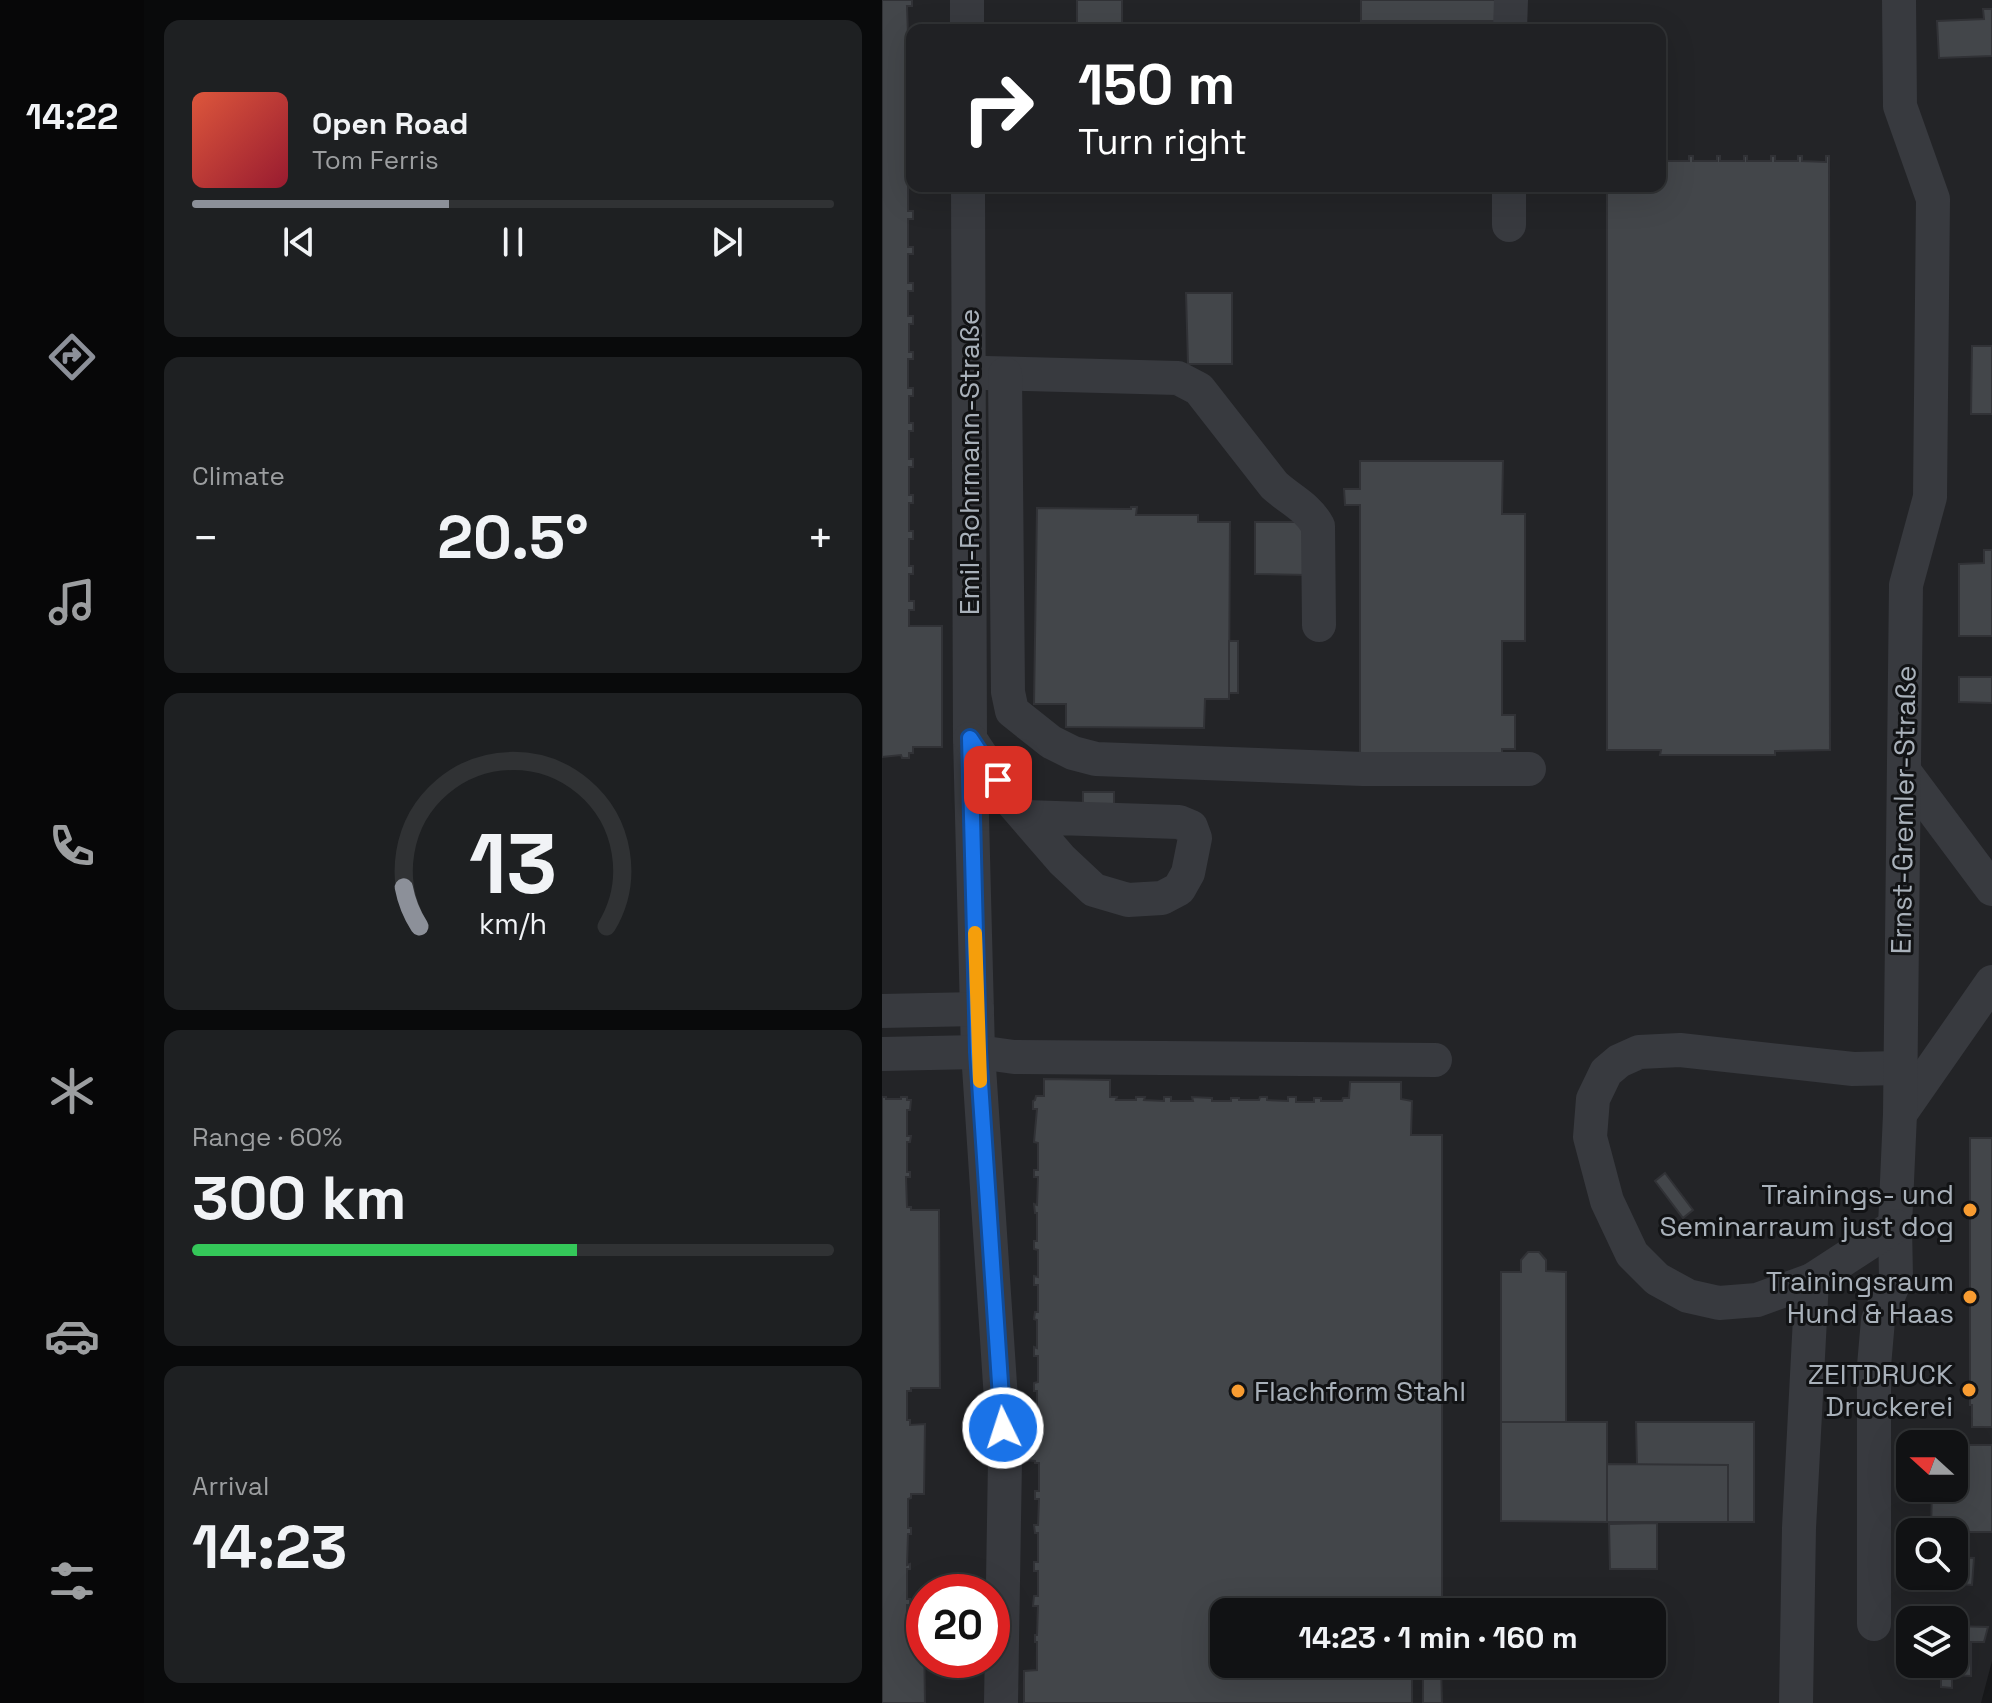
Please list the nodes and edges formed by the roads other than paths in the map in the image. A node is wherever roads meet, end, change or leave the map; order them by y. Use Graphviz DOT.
graph roads {
  1 [pos="967,0"];
  2 [pos="1511,0"];
  3 [pos="1899,0"];
  4 [pos="967,24"];
  5 [pos="1510,24"];
  6 [pos="968,192"];
  7 [pos="1509,192"];
  8 [pos="1509,225"];
  9 [pos="969,371"];
  10 [pos="1005,374"];
  11 [pos="1319,625"];
  12 [pos="970,738"];
  13 [pos="1529,769"];
  14 [pos="1904,771"];
  15 [pos="1025,817"];
  16 [pos="1992,889"];
  17 [pos="1992,982"];
  18 [pos="977,1009"];
  19 [pos="882,1011"];
  20 [pos="978,1052"];
  21 [pos="882,1054"];
  22 [pos="1435,1060"];
  23 [pos="1900,1068"];
  24 [pos="1900,1114"];
  25 [pos="1895,1226"];
  26 [pos="1812,1280"];
  27 [pos="1874,1624"];
  28 [pos="1001,1703"];
  29 [pos="1796,1703"];
  1 -- 4 [label="street"];
  2 -- 5 [label="street"];
  3 -- 14 [label="street, Ernst-Gremler-Straße"];
  6 -- 9 [label="street, Emil-Rohrmann-Straße"];
  7 -- 8 [label="street"];
  9 -- 10 [label="street"];
  9 -- 12 [label="street, Emil-Rohrmann-Straße"];
  10 -- 11 [label="street"];
  10 -- 13 [label="street"];
  12 -- 15 [label="street"];
  12 -- 18 [label="street, Emil-Rohrmann-Straße"];
  14 -- 16 [label="street"];
  14 -- 23 [label="street, Ernst-Gremler-Straße"];
  17 -- 24 [label="street"];
  18 -- 19 [label="street"];
  18 -- 20 [label="street, Emil-Rohrmann-Straße"];
  20 -- 21 [label="street"];
  20 -- 22 [label="street"];
  20 -- 28 [label="street, Emil-Rohrmann-Straße"];
  23 -- 24 [label="street, Ernst-Gremler-Straße"];
  23 -- 26 [label="street"];
  24 -- 25 [label="street, Ernst-Gremler-Straße"];
  25 -- 26 [label="street"];
  25 -- 27 [label="street, Ernst-Gremler-Straße"];
  26 -- 29 [label="street"];
}
